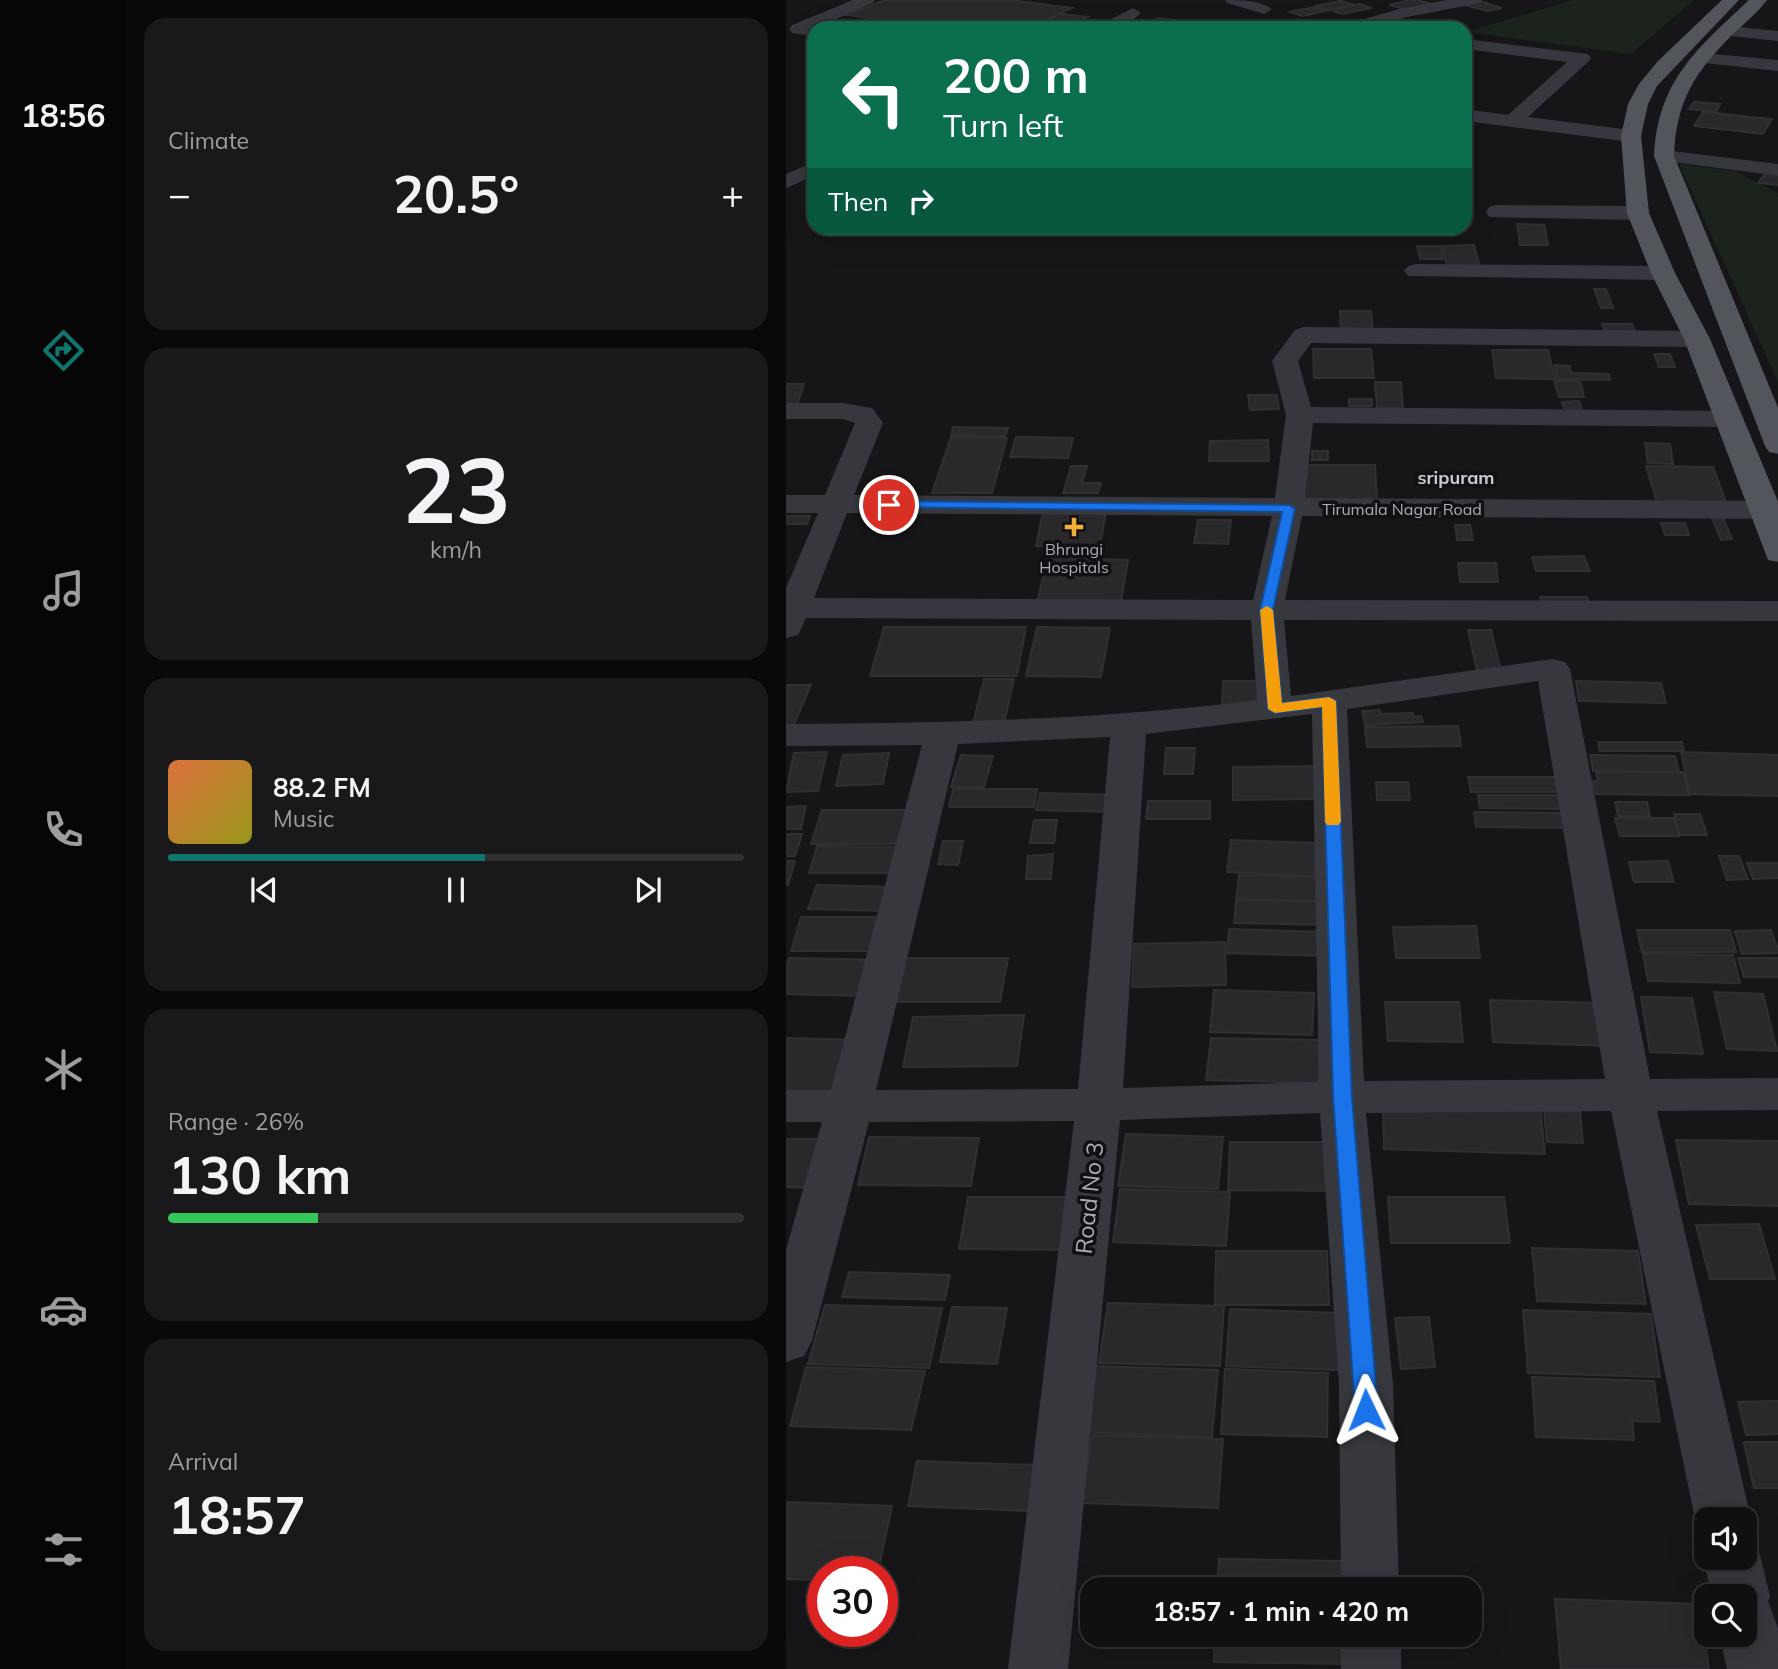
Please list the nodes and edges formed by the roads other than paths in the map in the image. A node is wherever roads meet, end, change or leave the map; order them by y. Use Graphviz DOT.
graph roads {
  1 [pos="867,0"];
  2 [pos="1233,0"];
  3 [pos="1471,0"];
  4 [pos="1731,0"];
  5 [pos="1759,0"];
  6 [pos="1368,4"];
  7 [pos="1264,9"];
  8 [pos="1133,13"];
  9 [pos="1399,14"];
  10 [pos="818,21"];
  11 [pos="1117,21"];
  12 [pos="1376,21"];
  13 [pos="1728,32"];
  14 [pos="1778,36"];
  15 [pos="1472,45"];
  16 [pos="1702,58"];
  17 [pos="1778,66"];
  18 [pos="1472,116"];
  19 [pos="1512,121"];
  20 [pos="1631,136"];
  21 [pos="1664,156"];
  22 [pos="786,157"];
  23 [pos="807,160"];
  24 [pos="1778,170"];
  25 [pos="807,172"];
  26 [pos="786,183"];
  27 [pos="1497,212"];
  28 [pos="1638,213"];
  29 [pos="1555,254"];
  30 [pos="1662,270"];
  31 [pos="1416,271"];
  32 [pos="1529,281"];
  33 [pos="1697,340"];
  34 [pos="786,411"];
  35 [pos="1300,415"];
  36 [pos="1729,419"];
  37 [pos="1778,446"];
  38 [pos="786,504"];
  39 [pos="836,504"];
  40 [pos="1289,509"];
  41 [pos="1772,510"];
  42 [pos="1778,553"];
  43 [pos="1267,610"];
  44 [pos="1778,611"];
  45 [pos="789,614"];
  46 [pos="1329,701"];
  47 [pos="1275,709"];
  48 [pos="1128,725"];
  49 [pos="944,733"];
  50 [pos="786,735"];
  51 [pos="1630,1094"];
  52 [pos="1778,1094"];
  53 [pos="1342,1097"];
  54 [pos="850,1105"];
  55 [pos="1099,1105"];
  56 [pos="786,1106"];
  57 [pos="786,1341"];
  58 [pos="1720,1507"];
  59 [pos="1370,1577"];
  60 [pos="1371,1647"];
  61 [pos="1752,1647"];
  62 [pos="1038,1669"];
  63 [pos="1371,1669"];
  64 [pos="1757,1669"];
  1 -- 10 [label="street"];
  2 -- 7 [label="street"];
  3 -- 9 [label="street"];
  4 -- 20 [label="main road"];
  5 -- 13 [label="main road"];
  6 -- 9 [label="street"];
  8 -- 11 [label="street"];
  9 -- 12 [label="street"];
  13 -- 14 [label="street"];
  13 -- 16 [label="main road"];
  15 -- 19 [label="street"];
  16 -- 17 [label="street"];
  16 -- 21 [label="main road"];
  18 -- 19 [label="street"];
  19 -- 20 [label="street"];
  20 -- 28 [label="main road"];
  21 -- 24 [label="street"];
  21 -- 37 [label="main road"];
  22 -- 23 [label="street"];
  25 -- 26 [label="street"];
  27 -- 28 [label="street"];
  28 -- 30 [label="main road"];
  29 -- 30 [label="street"];
  30 -- 31 [label="street"];
  30 -- 32 [label="street"];
  30 -- 33 [label="main road"];
  33 -- 35 [label="street"];
  33 -- 36 [label="main road"];
  34 -- 39 [label="street"];
  35 -- 36 [label="street"];
  35 -- 40 [label="street"];
  36 -- 41 [label="main road"];
  38 -- 39 [label="street, Tirumala Nagar Road"];
  39 -- 40 [label="street, Tirumala Nagar Road"];
  39 -- 45 [label="street"];
  40 -- 41 [label="street, Tirumala Nagar Road"];
  40 -- 43 [label="street"];
  41 -- 42 [label="main road"];
  43 -- 44 [label="street"];
  43 -- 45 [label="street"];
  43 -- 47 [label="street"];
  46 -- 47 [label="street"];
  46 -- 51 [label="street"];
  46 -- 53 [label="street"];
  47 -- 48 [label="street"];
  48 -- 49 [label="street"];
  48 -- 55 [label="street, Road No 3"];
  49 -- 50 [label="street"];
  49 -- 54 [label="street"];
  51 -- 52 [label="street"];
  51 -- 53 [label="street"];
  51 -- 58 [label="street"];
  53 -- 55 [label="street"];
  53 -- 59 [label="street"];
  54 -- 55 [label="street"];
  54 -- 56 [label="street"];
  54 -- 57 [label="street"];
  55 -- 62 [label="street, Road No 3"];
  60 -- 63 [label="street"];
  61 -- 64 [label="street"];
}
